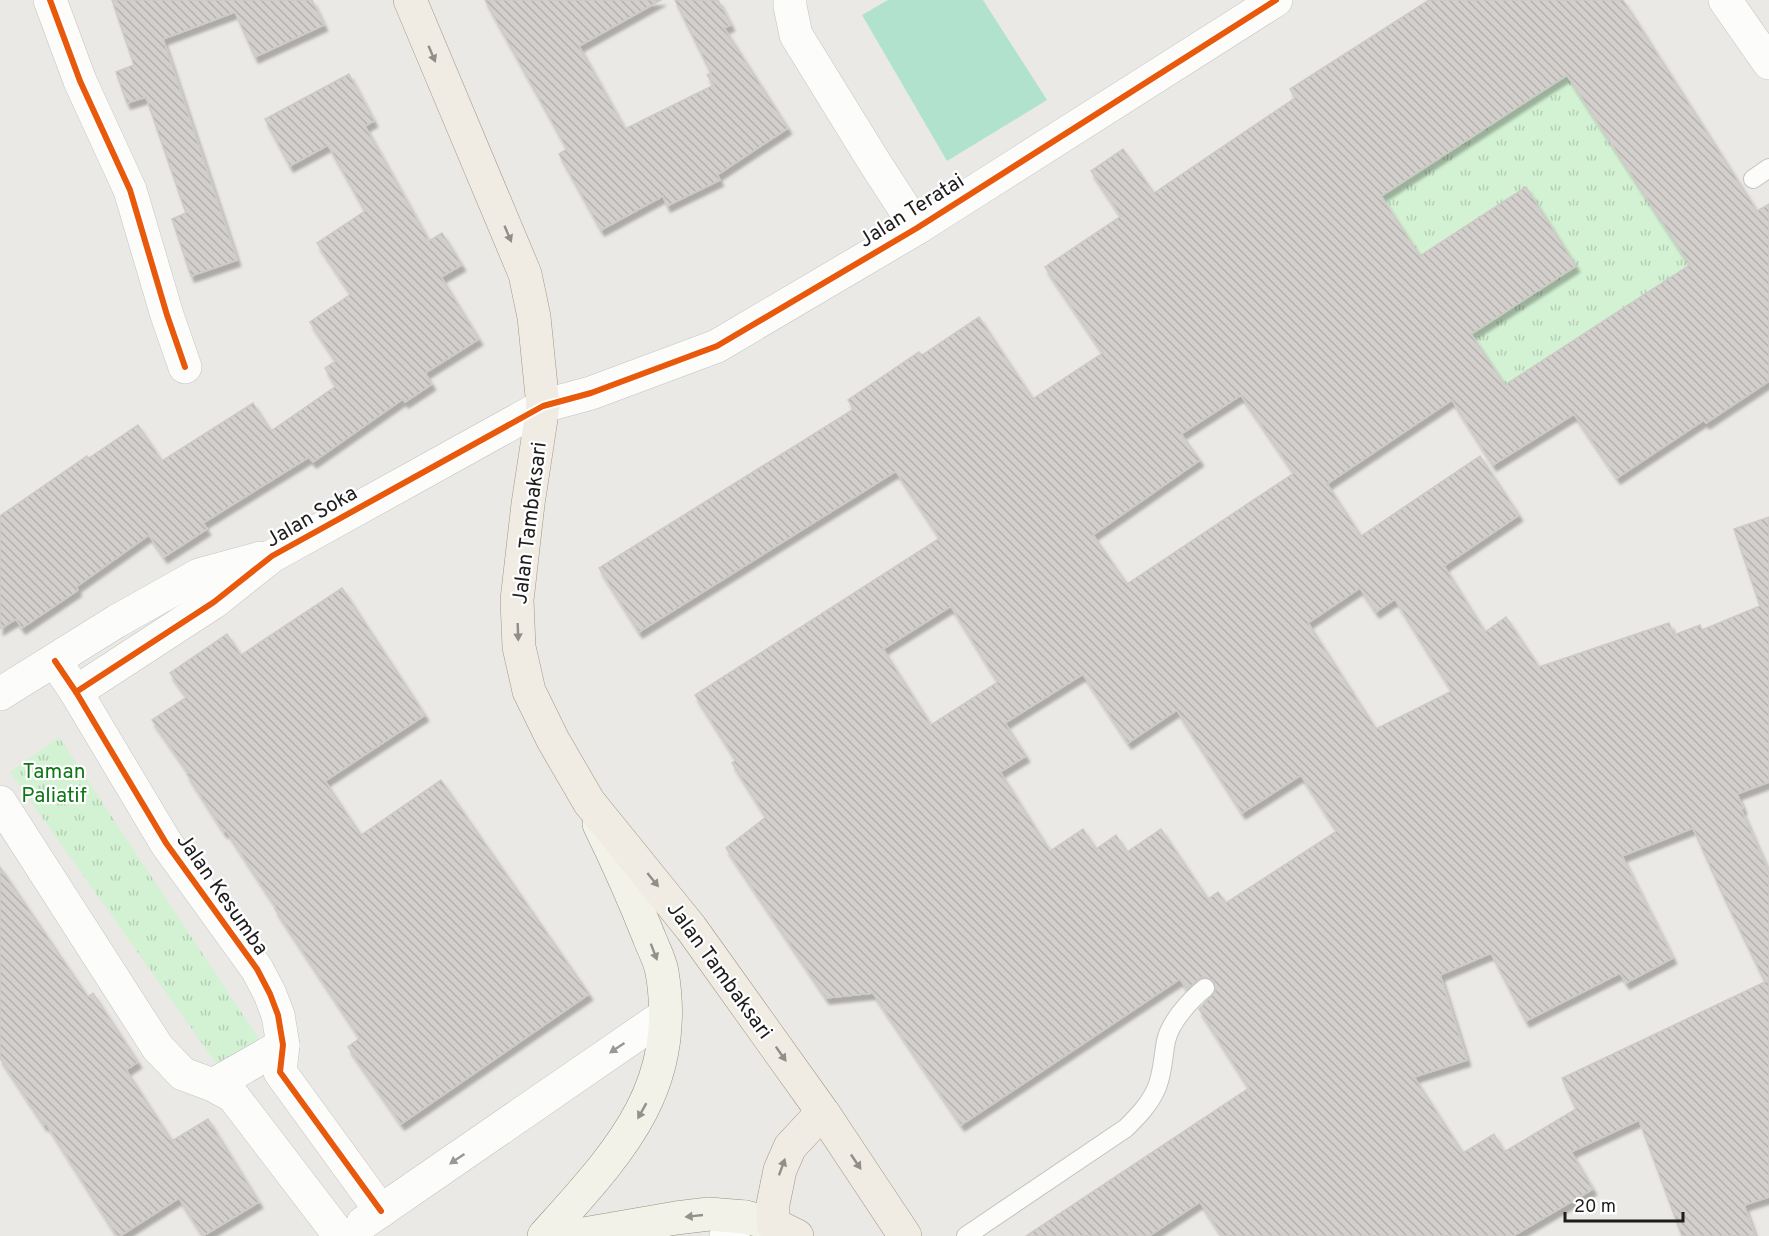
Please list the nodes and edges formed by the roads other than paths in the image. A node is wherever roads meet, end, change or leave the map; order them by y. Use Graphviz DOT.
graph roads {
  1 [pos="50,0"];
  2 [pos="410,0"];
  3 [pos="790,0"];
  4 [pos="1276,0"];
  5 [pos="1725,0"];
  6 [pos="1769,63"];
  7 [pos="1769,168"];
  8 [pos="1753,179"];
  9 [pos="917,228"];
  10 [pos="185,367"];
  11 [pos="543,406"];
  12 [pos="272,556"];
  13 [pos="55,661"];
  14 [pos="76,692"];
  15 [pos="0,694"];
  16 [pos="0,802"];
  17 [pos="590,802"];
  18 [pos="1205,988"];
  19 [pos="665,1014"];
  20 [pos="283,1045"];
  21 [pos="213,1085"];
  22 [pos="824,1114"];
  23 [pos="381,1211"];
  24 [pos="760,1228"];
  25 [pos="340,1236"];
  26 [pos="346,1236"];
  27 [pos="544,1236"];
  28 [pos="572,1236"];
  29 [pos="905,1236"];
  30 [pos="966,1236"];
  1 -- 10 [label="street"];
  2 -- 11 [label="main road, Jalan Tambaksari, one-way"];
  3 -- 9 [label="street, Jalan Teratai"];
  4 -- 9 [label="street, Jalan Teratai"];
  5 -- 6 [label="street"];
  7 -- 8 [label="lane"];
  9 -- 11 [label="street, Jalan Teratai"];
  11 -- 12 [label="street, Jalan Soka"];
  11 -- 17 [label="main road, Jalan Tambaksari, one-way"];
  12 -- 13 [label="street, Jalan Soka"];
  12 -- 14 [label="street, Jalan Soka"];
  13 -- 14 [label="street, Jalan Kesumba"];
  13 -- 15 [label="street"];
  14 -- 20 [label="street, Jalan Kesumba"];
  16 -- 21 [label="street"];
  17 -- 19 [label="main road, Jalan Tambaksari, one-way"];
  17 -- 22 [label="main road, Jalan Tambaksari, one-way"];
  18 -- 30 [label="lane"];
  19 -- 23 [label="street, one-way"];
  19 -- 27 [label="main road, Jalan Tambaksari, one-way"];
  20 -- 21 [label="street"];
  20 -- 23 [label="street, Jalan Kesumba"];
  21 -- 25 [label="street"];
  24 -- 22 [label="main road, one-way"];
  22 -- 29 [label="main road, Jalan Tambaksari, one-way"];
  23 -- 26 [label="street"];
  24 -- 28 [label="main road, one-way"];
}
